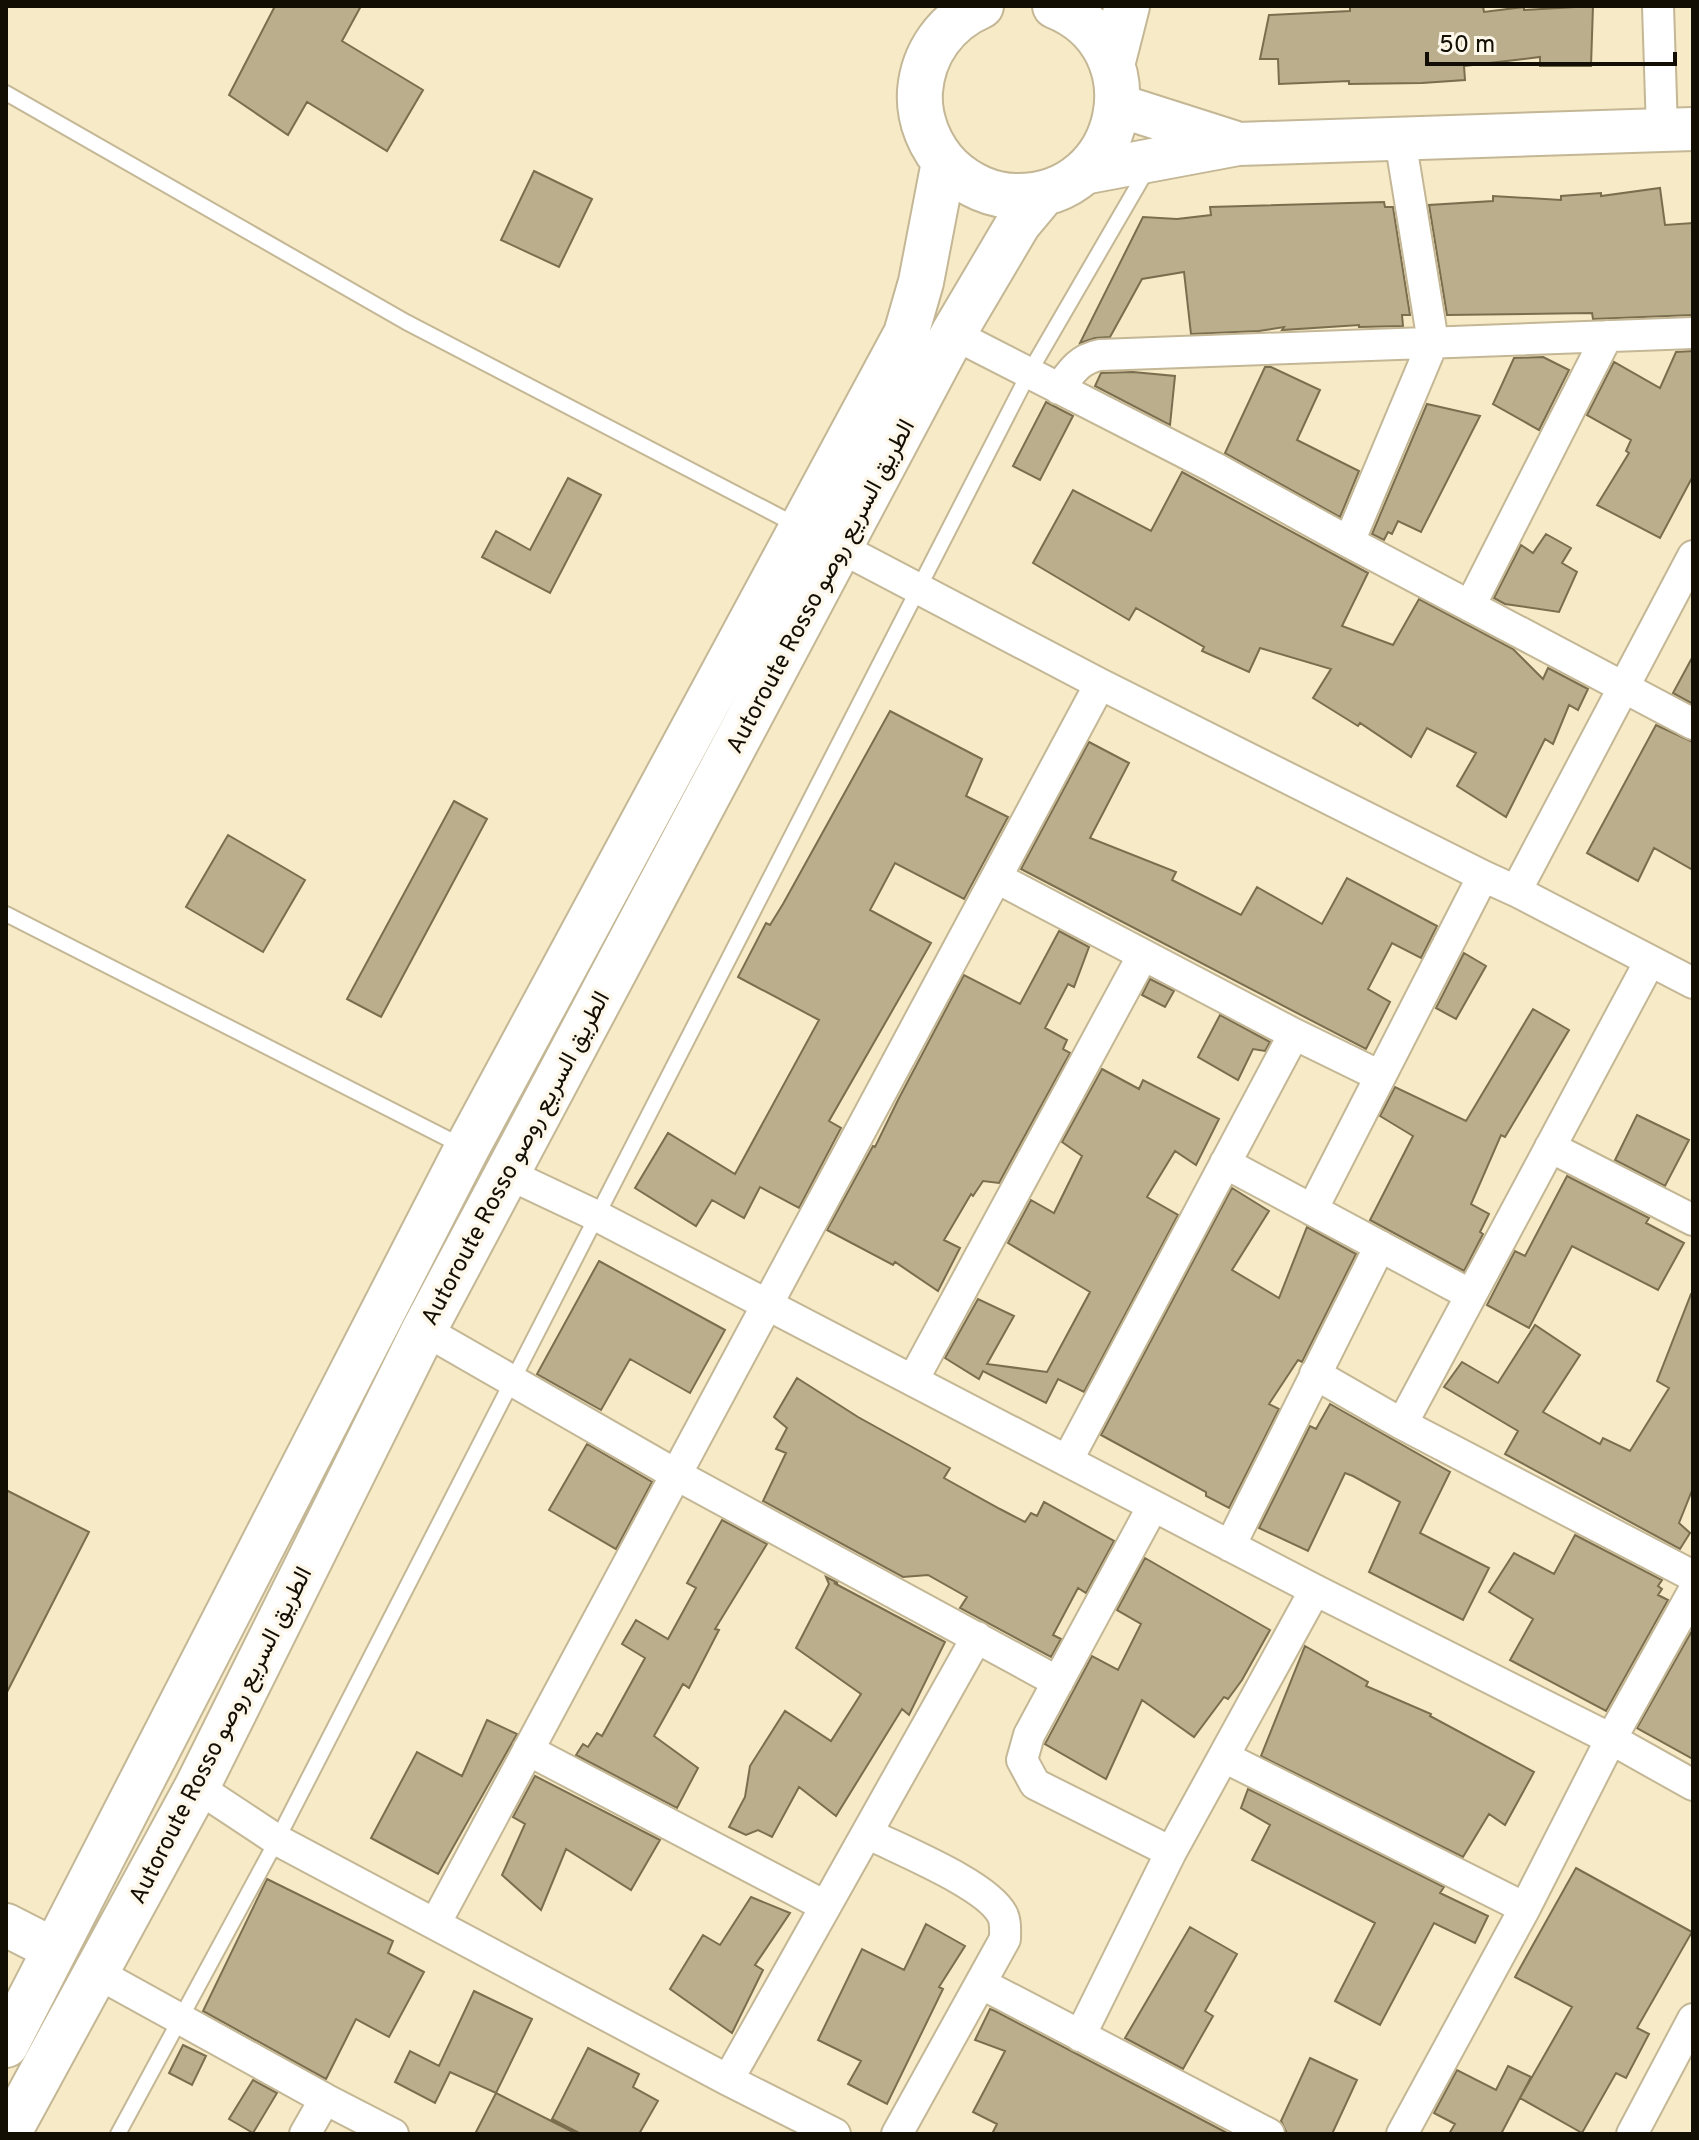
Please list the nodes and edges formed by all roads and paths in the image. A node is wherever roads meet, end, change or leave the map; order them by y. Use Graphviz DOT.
graph roads {
  1 [pos="1055,6"];
  2 [pos="1127,6"];
  3 [pos="1658,6"];
  4 [pos="969,10"];
  5 [pos="1115,85"];
  6 [pos="6,93"];
  7 [pos="1678,130"];
  8 [pos="1400,139"];
  9 [pos="1238,144"];
  10 [pos="1152,160"];
  11 [pos="944,162"];
  12 [pos="1083,173"];
  13 [pos="1043,194"];
  14 [pos="1693,333"];
  15 [pos="953,334"];
  16 [pos="1607,336"];
  17 [pos="1433,342"];
  18 [pos="1029,373"];
  19 [pos="1059,389"];
  20 [pos="802,528"];
  21 [pos="1349,542"];
  22 [pos="841,548"];
  23 [pos="1693,556"];
  24 [pos="917,588"];
  25 [pos="1470,606"];
  26 [pos="1100,684"];
  27 [pos="1623,688"];
  28 [pos="1693,724"];
  29 [pos="1483,876"];
  30 [pos="997,878"];
  31 [pos="1516,891"];
  32 [pos="6,914"];
  33 [pos="1143,955"];
  34 [pos="1650,961"];
  35 [pos="1693,983"];
  36 [pos="1294,1034"];
  37 [pos="1380,1076"];
  38 [pos="1550,1147"];
  39 [pos="467,1148"];
  40 [pos="1225,1163"];
  41 [pos="506,1173"];
  42 [pos="1312,1210"];
  43 [pos="597,1216"];
  44 [pos="1693,1220"];
  45 [pos="1380,1246"];
  46 [pos="1471,1295"];
  47 [pos="767,1305"];
  48 [pos="424,1330"];
  49 [pos="1315,1374"];
  50 [pos="913,1380"];
  51 [pos="512,1382"];
  52 [pos="1402,1424"];
  53 [pos="1067,1461"];
  54 [pos="675,1474"];
  55 [pos="1153,1506"];
  56 [pos="1230,1546"];
  57 [pos="1693,1576"];
  58 [pos="1315,1590"];
  59 [pos="1693,1592"];
  60 [pos="977,1637"];
  61 [pos="1058,1682"];
  62 [pos="1611,1739"];
  63 [pos="528,1750"];
  64 [pos="1224,1757"];
  65 [pos="1693,1785"];
  66 [pos="197,1787"];
  67 [pos="867,1833"];
  68 [pos="277,1840"];
  69 [pos="1171,1852"];
  70 [pos="825,1906"];
  71 [pos="1525,1908"];
  72 [pos="435,1924"];
  73 [pos="6,1925"];
  74 [pos="55,1950"];
  75 [pos="97,1973"];
  76 [pos="982,1984"];
  77 [pos="1693,2019"];
  78 [pos="178,2020"];
  79 [pos="1080,2036"];
  80 [pos="6,2045"];
  81 [pos="728,2080"];
  82 [pos="325,2099"];
  83 [pos="8,2134"];
  84 [pos="118,2134"];
  85 [pos="305,2134"];
  86 [pos="393,2134"];
  87 [pos="835,2134"];
  88 [pos="897,2134"];
  89 [pos="1269,2134"];
  90 [pos="1402,2134"];
  91 [pos="1632,2134"];
  1 -- 5 [label="highway"];
  2 -- 5 [label="highway"];
  3 -- 7 [label="street"];
  4 -- 11 [label="highway"];
  5 -- 9 [label="street"];
  5 -- 12 [label="highway"];
  6 -- 20 [label="lane"];
  7 -- 8 [label="street"];
  8 -- 9 [label="street"];
  8 -- 17 [label="street"];
  9 -- 10 [label="street"];
  10 -- 12 [label="street"];
  10 -- 18 [label="lane"];
  11 -- 13 [label="highway"];
  11 -- 20 [label="highway, Autoroute Rosso الطريق السريع روصو"];
  12 -- 13 [label="highway"];
  13 -- 15 [label="highway, Autoroute Rosso الطريق السريع روصو"];
  14 -- 16 [label="street"];
  15 -- 18 [label="street"];
  15 -- 22 [label="highway, Autoroute Rosso الطريق السريع روصو"];
  16 -- 17 [label="street"];
  16 -- 25 [label="street"];
  17 -- 19 [label="street"];
  17 -- 21 [label="street"];
  18 -- 19 [label="street"];
  18 -- 24 [label="lane"];
  19 -- 21 [label="street"];
  20 -- 22 [label="street"];
  20 -- 39 [label="highway, Autoroute Rosso الطريق السريع روصو"];
  21 -- 25 [label="street"];
  22 -- 24 [label="street"];
  22 -- 41 [label="highway, Autoroute Rosso الطريق السريع روصو"];
  23 -- 27 [label="street"];
  24 -- 26 [label="street"];
  24 -- 43 [label="lane"];
  25 -- 27 [label="street"];
  26 -- 29 [label="street"];
  26 -- 30 [label="street"];
  27 -- 28 [label="street"];
  27 -- 31 [label="street"];
  29 -- 31 [label="street"];
  29 -- 37 [label="street"];
  30 -- 33 [label="street"];
  30 -- 47 [label="street"];
  31 -- 34 [label="street"];
  32 -- 39 [label="lane"];
  33 -- 36 [label="street"];
  33 -- 50 [label="street"];
  34 -- 35 [label="street"];
  34 -- 38 [label="street"];
  36 -- 37 [label="street"];
  36 -- 40 [label="street"];
  37 -- 42 [label="street"];
  38 -- 44 [label="street"];
  38 -- 46 [label="street"];
  39 -- 74 [label="highway, Autoroute Rosso الطريق السريع روصو"];
  40 -- 42 [label="street"];
  40 -- 53 [label="street"];
  41 -- 43 [label="street"];
  41 -- 48 [label="highway, Autoroute Rosso الطريق السريع روصو"];
  42 -- 45 [label="street"];
  43 -- 47 [label="street"];
  43 -- 51 [label="lane"];
  45 -- 46 [label="street"];
  45 -- 49 [label="street"];
  46 -- 52 [label="street"];
  47 -- 50 [label="street"];
  47 -- 54 [label="street"];
  48 -- 51 [label="street"];
  48 -- 66 [label="highway, Autoroute Rosso الطريق السريع روصو"];
  49 -- 52 [label="street"];
  49 -- 56 [label="street"];
  50 -- 53 [label="street"];
  51 -- 54 [label="street"];
  51 -- 68 [label="lane"];
  52 -- 57 [label="street"];
  53 -- 55 [label="street"];
  54 -- 60 [label="street"];
  54 -- 63 [label="street"];
  55 -- 56 [label="street"];
  55 -- 61 [label="street"];
  56 -- 58 [label="street"];
  58 -- 62 [label="street"];
  58 -- 64 [label="street"];
  59 -- 62 [label="street"];
  60 -- 61 [label="street"];
  60 -- 67 [label="street"];
  61 -- 69 [label="street"];
  62 -- 65 [label="street"];
  62 -- 71 [label="street"];
  63 -- 70 [label="street"];
  63 -- 72 [label="street"];
  64 -- 69 [label="street"];
  64 -- 71 [label="street"];
  66 -- 68 [label="street"];
  66 -- 75 [label="highway, Autoroute Rosso الطريق السريع روصو"];
  67 -- 70 [label="street"];
  67 -- 76 [label="street"];
  68 -- 72 [label="street"];
  68 -- 78 [label="lane"];
  69 -- 79 [label="street"];
  70 -- 81 [label="street"];
  71 -- 90 [label="street"];
  72 -- 81 [label="street"];
  73 -- 74 [label="street"];
  74 -- 80 [label="highway, Autoroute Rosso الطريق السريع روصو"];
  75 -- 78 [label="street"];
  75 -- 83 [label="highway, Autoroute Rosso الطريق السريع روصو"];
  76 -- 79 [label="street"];
  76 -- 88 [label="street"];
  77 -- 91 [label="street"];
  78 -- 82 [label="street"];
  78 -- 84 [label="lane"];
  79 -- 89 [label="street"];
  81 -- 87 [label="street"];
  82 -- 85 [label="street"];
  82 -- 86 [label="street"];
}
